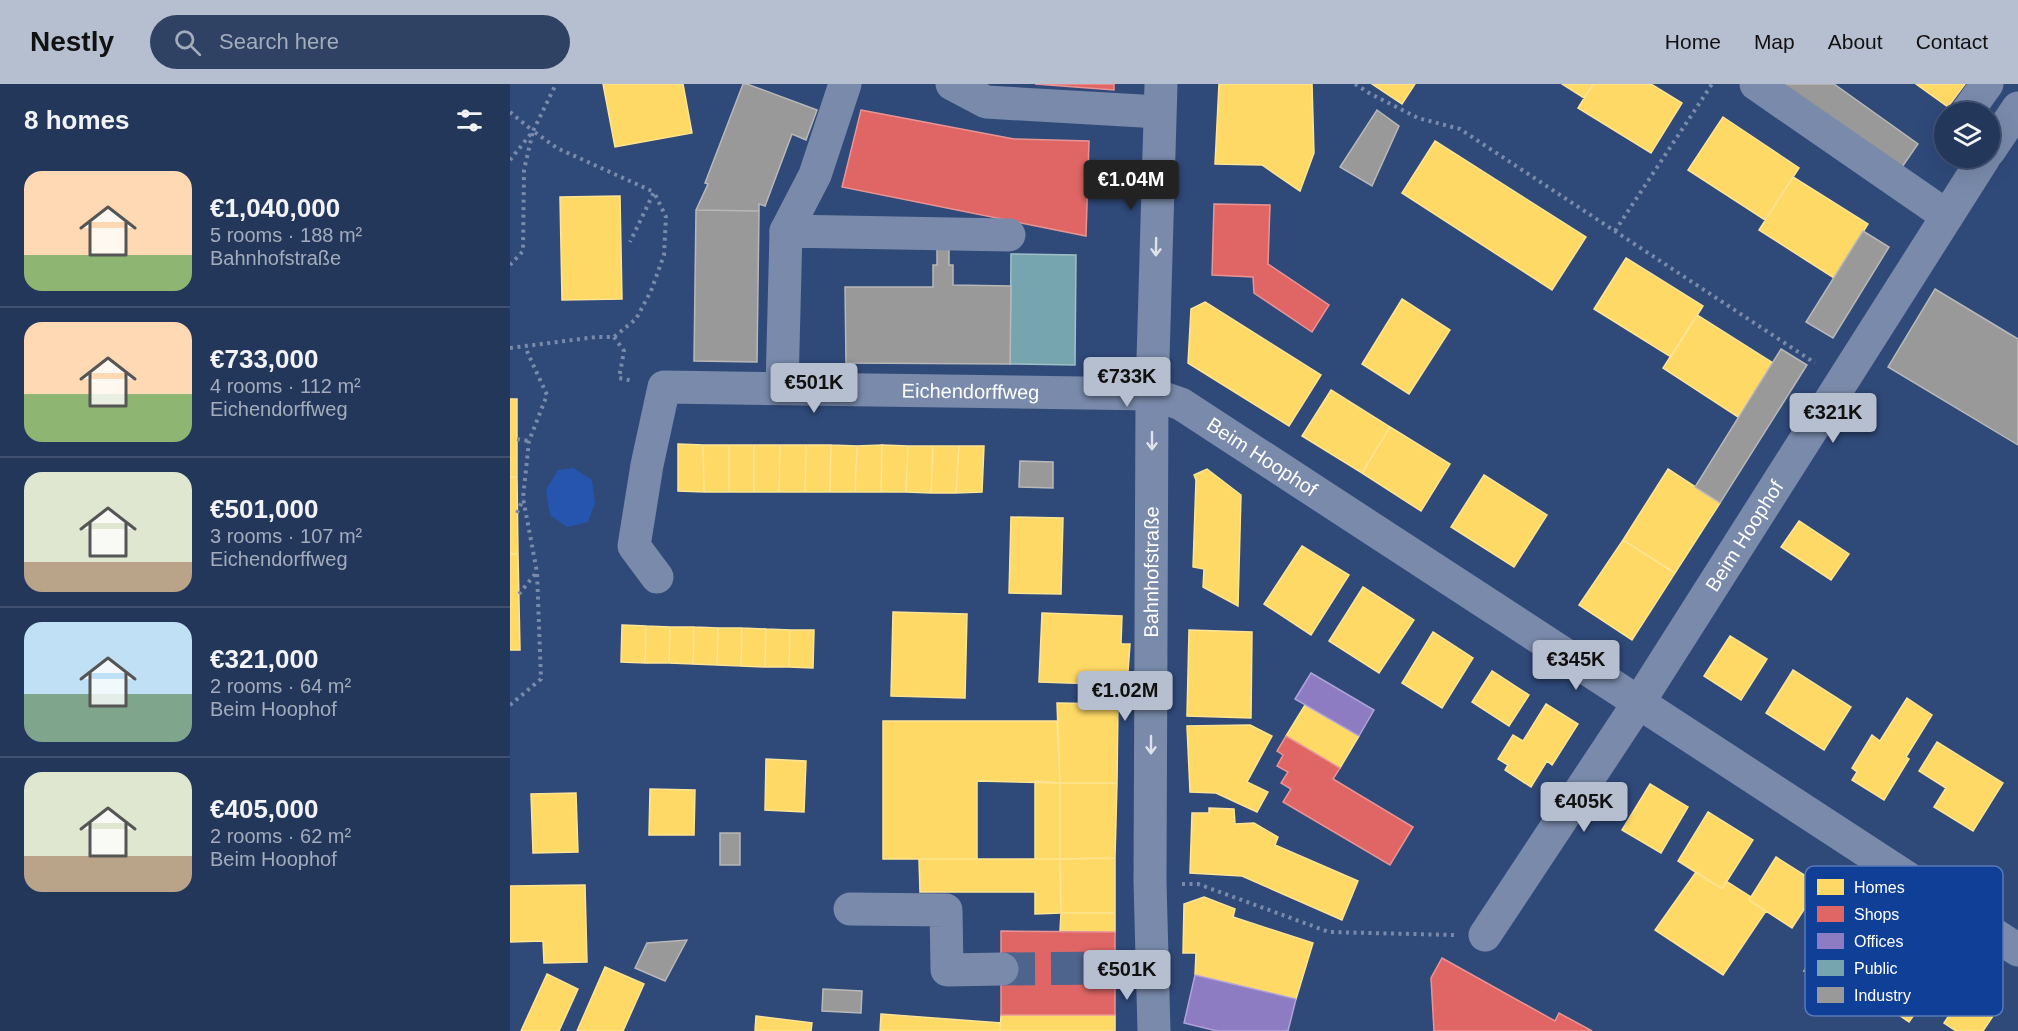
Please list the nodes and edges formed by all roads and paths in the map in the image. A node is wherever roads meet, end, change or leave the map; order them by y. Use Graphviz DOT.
graph roads {
  1 [pos="556,84"];
  2 [pos="845,84"];
  3 [pos="952,84"];
  4 [pos="1355,84"];
  5 [pos="1712,84"];
  6 [pos="1756,84"];
  7 [pos="1987,84"];
  8 [pos="1160,98"];
  9 [pos="1974,102"];
  10 [pos="2018,108"];
  11 [pos="510,112"];
  12 [pos="533,131"];
  13 [pos="2000,132"];
  14 [pos="510,160"];
  15 [pos="1976,168"];
  16 [pos="654,192"];
  17 [pos="1947,216"];
  18 [pos="786,231"];
  19 [pos="1615,231"];
  20 [pos="1009,235"];
  21 [pos="630,242"];
  22 [pos="510,265"];
  23 [pos="525,347"];
  24 [pos="510,348"];
  25 [pos="1843,382"];
  26 [pos="782,388"];
  27 [pos="1152,394"];
  28 [pos="517,439"];
  29 [pos="529,441"];
  30 [pos="523,498"];
  31 [pos="517,513"];
  32 [pos="537,572"];
  33 [pos="657,577"];
  34 [pos="519,594"];
  35 [pos="1639,702"];
  36 [pos="510,705"];
  37 [pos="1890,866"];
  38 [pos="1150,882"];
  39 [pos="850,909"];
  40 [pos="1485,935"];
  41 [pos="2003,940"];
  42 [pos="2018,950"];
  43 [pos="1115,968"];
  44 [pos="1151,968"];
  45 [pos="1002,969"];
  46 [pos="1154,1031"];
  1 -- 12 [label="path"];
  2 -- 18 [label="street"];
  3 -- 8 [label="street, Bahnhofstraße"];
  4 -- 19 [label="path"];
  5 -- 19 [label="path"];
  6 -- 17 [label="street"];
  7 -- 9 [label="street"];
  8 -- 27 [label="street, Bahnhofstraße, one-way"];
  10 -- 13 [label="street, Beim Hoophof"];
  11 -- 12 [label="path"];
  12 -- 14 [label="path"];
  12 -- 16 [label="path"];
  12 -- 22 [label="path"];
  15 -- 17 [label="street, Beim Hoophof"];
  16 -- 21 [label="path"];
  16 -- 23 [label="path"];
  17 -- 25 [label="street, Beim Hoophof"];
  18 -- 20 [label="street"];
  18 -- 26 [label="street"];
  19 -- 25 [label="path"];
  23 -- 24 [label="path"];
  23 -- 29 [label="path"];
  25 -- 35 [label="street, Beim Hoophof"];
  26 -- 27 [label="street, Eichendorffweg"];
  26 -- 33 [label="street, Eichendorffweg"];
  27 -- 35 [label="street, Beim Hoophof"];
  27 -- 38 [label="street, Bahnhofstraße, one-way"];
  28 -- 29 [label="path"];
  29 -- 30 [label="path"];
  30 -- 31 [label="path"];
  30 -- 32 [label="path"];
  32 -- 34 [label="path"];
  32 -- 36 [label="path"];
  35 -- 37 [label="street, Beim Hoophof"];
  35 -- 40 [label="street, Beim Hoophof"];
  38 -- 40 [label="path"];
  38 -- 44 [label="street, Bahnhofstraße"];
  39 -- 45 [label="street"];
  41 -- 42 [label="street, Beim Hoophof"];
  43 -- 44 [label="street"];
  44 -- 46 [label="street, Bahnhofstraße"];
}
